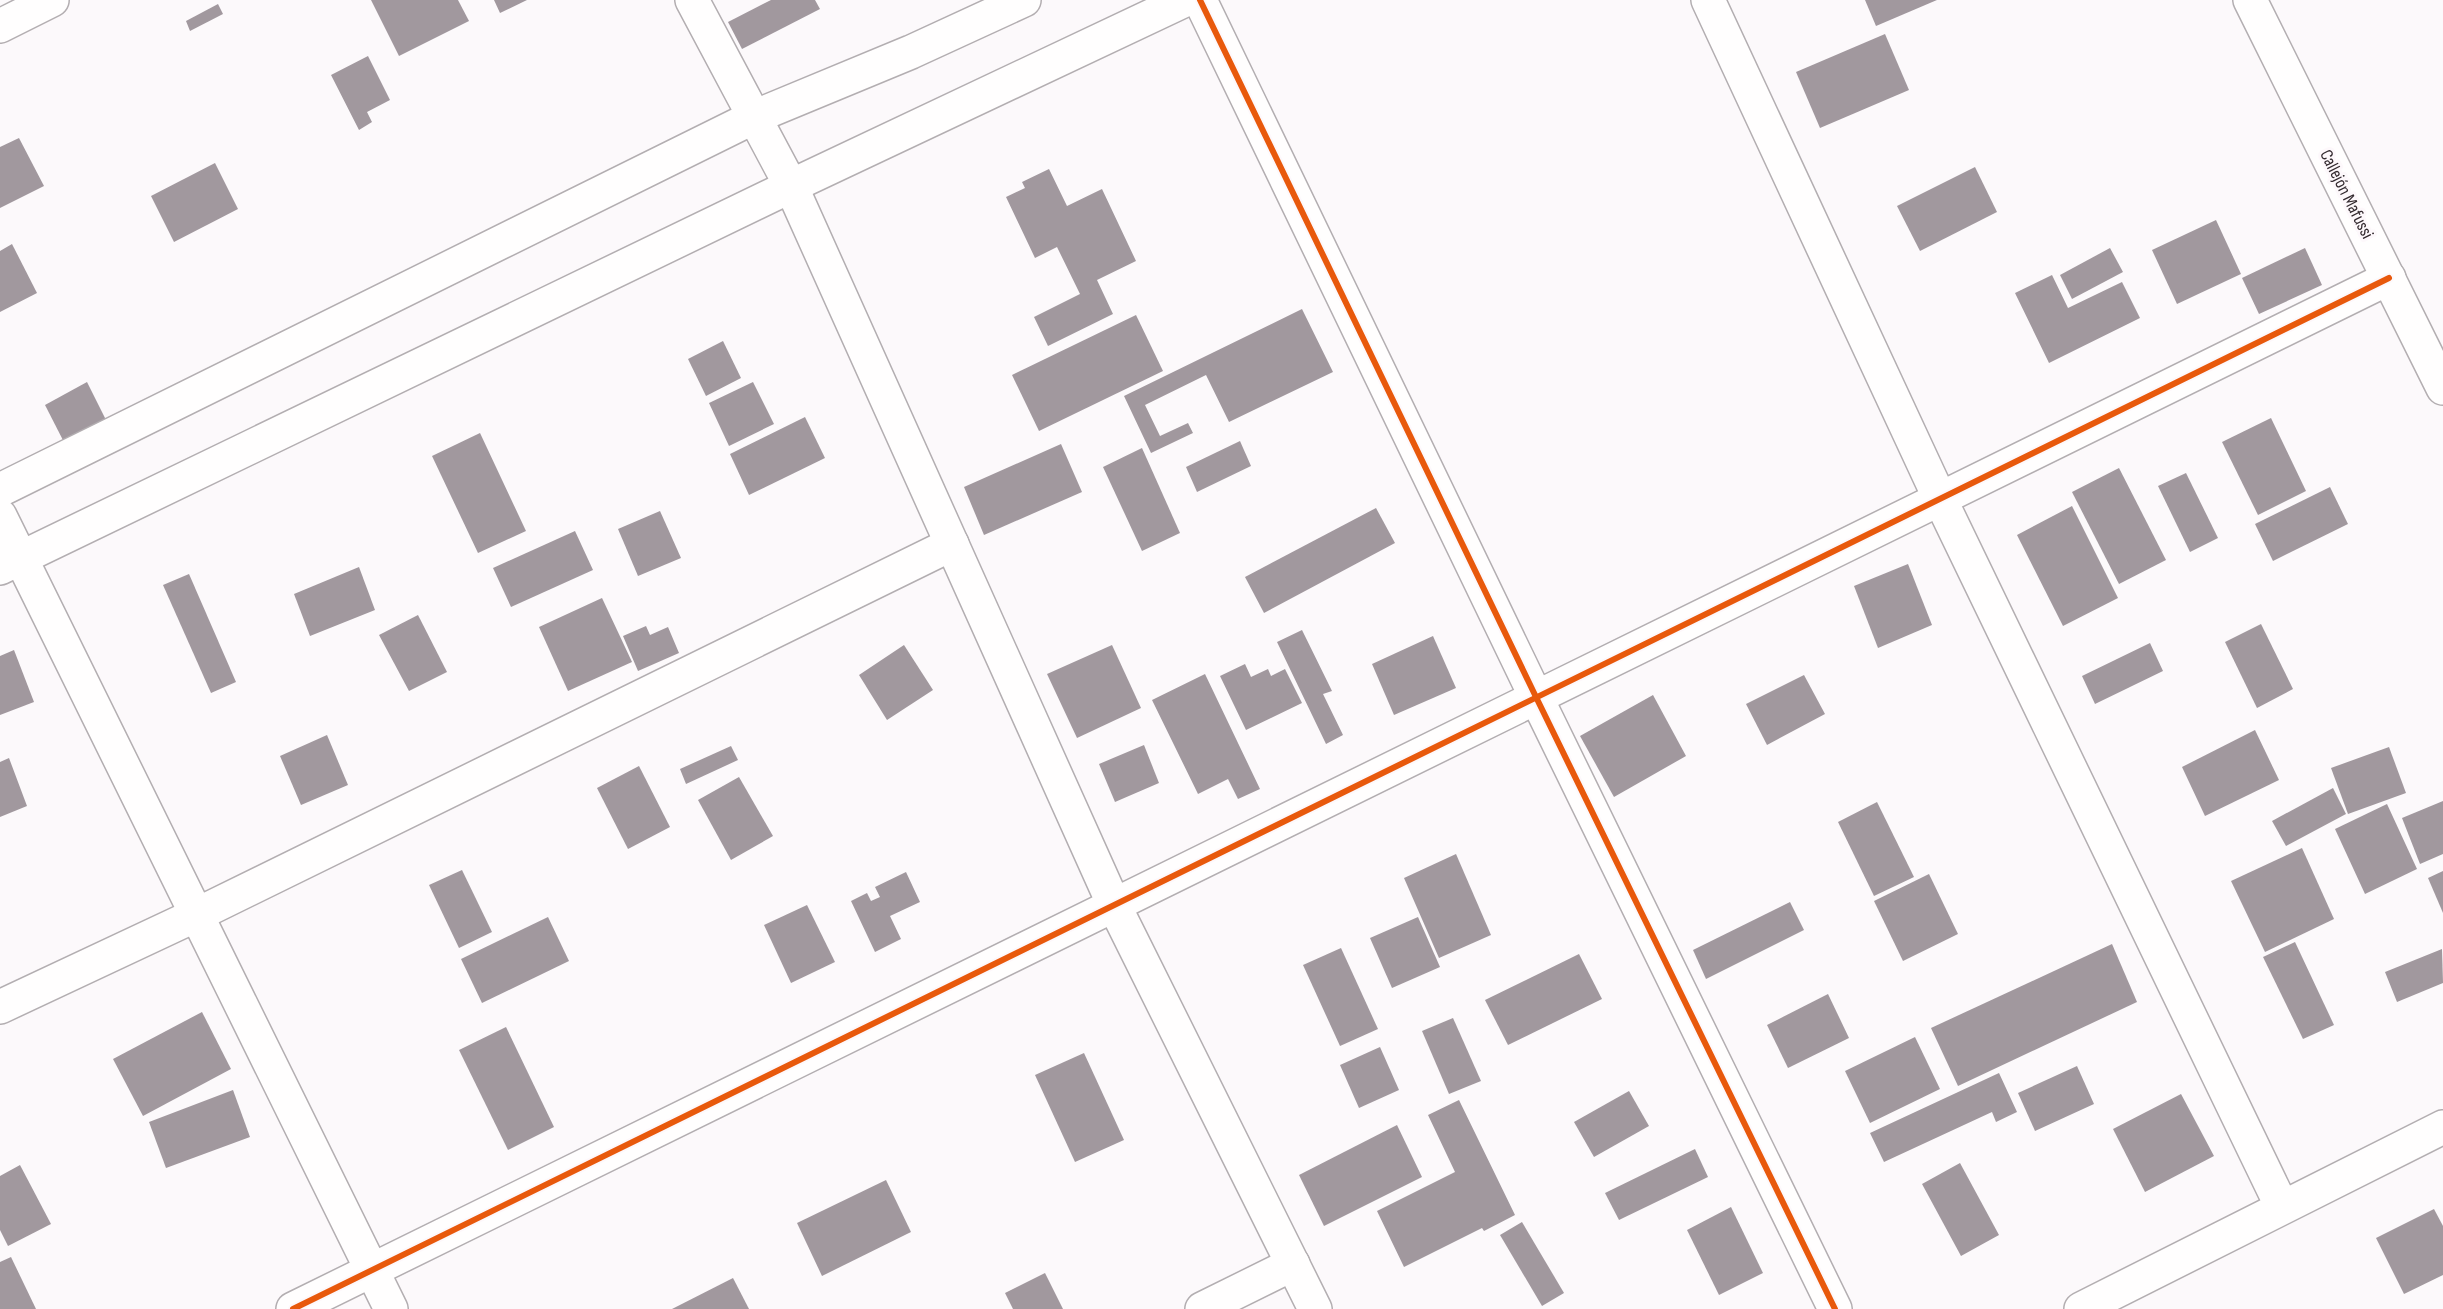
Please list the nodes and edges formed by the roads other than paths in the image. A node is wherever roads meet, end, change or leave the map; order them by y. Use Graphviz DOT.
graph roads {
  1 [pos="52,0"];
  2 [pos="692,0"];
  3 [pos="1024,0"];
  4 [pos="1185,0"];
  5 [pos="1200,0"];
  6 [pos="1708,0"];
  7 [pos="2250,0"];
  8 [pos="0,26"];
  9 [pos="754,117"];
  10 [pos="791,186"];
  11 [pos="2389,278"];
  12 [pos="2443,388"];
  13 [pos="0,490"];
  14 [pos="1940,499"];
  15 [pos="0,516"];
  16 [pos="952,543"];
  17 [pos="11,562"];
  18 [pos="1536,697"];
  19 [pos="1114,905"];
  20 [pos="196,915"];
  21 [pos="0,1007"];
  22 [pos="2443,1127"];
  23 [pos="2282,1208"];
  24 [pos="1293,1264"];
  25 [pos="372,1270"];
  26 [pos="293,1309"];
  27 [pos="391,1309"];
  28 [pos="1202,1309"];
  29 [pos="1316,1309"];
  30 [pos="1835,1309"];
  31 [pos="2081,1309"];
  1 -- 8 [label="street"];
  2 -- 9 [label="street"];
  3 -- 9 [label="street"];
  4 -- 10 [label="street"];
  5 -- 18 [label="street"];
  6 -- 14 [label="street"];
  7 -- 11 [label="street, Callejón Mafussi"];
  9 -- 10 [label="street"];
  9 -- 13 [label="street"];
  10 -- 16 [label="street"];
  10 -- 17 [label="street"];
  11 -- 12 [label="street, Callejón Mafussi"];
  11 -- 14 [label="street"];
  14 -- 18 [label="street"];
  14 -- 23 [label="street"];
  15 -- 17 [label="street"];
  16 -- 19 [label="street"];
  16 -- 20 [label="street"];
  17 -- 20 [label="street"];
  18 -- 19 [label="street"];
  18 -- 30 [label="street"];
  19 -- 24 [label="street"];
  19 -- 25 [label="street"];
  20 -- 21 [label="street"];
  20 -- 25 [label="street"];
  22 -- 23 [label="street"];
  23 -- 31 [label="street"];
  24 -- 28 [label="street"];
  24 -- 29 [label="street"];
  25 -- 26 [label="street"];
  25 -- 27 [label="street"];
}
